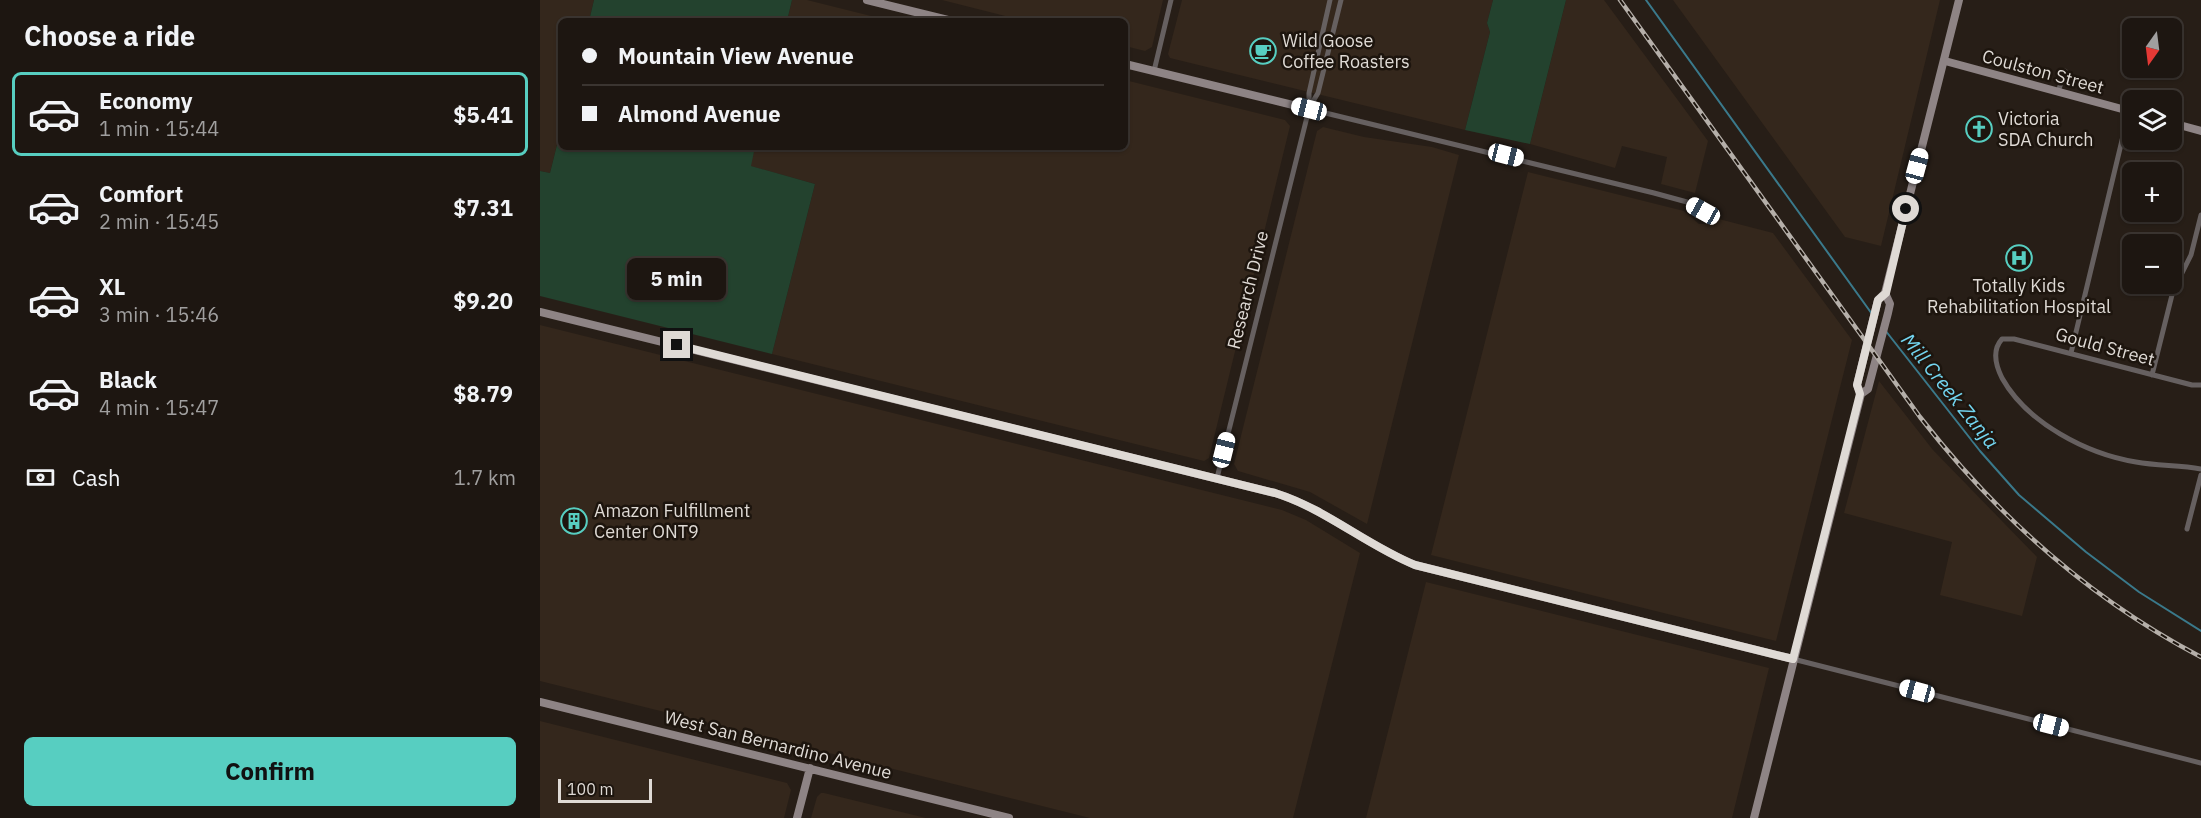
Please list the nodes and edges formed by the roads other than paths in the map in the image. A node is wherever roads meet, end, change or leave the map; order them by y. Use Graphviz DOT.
graph roads {
  1 [pos="867,0"];
  2 [pos="1171,0"];
  3 [pos="1330,0"];
  4 [pos="1341,0"];
  5 [pos="1959,0"];
  6 [pos="940,18"];
  7 [pos="1944,61"];
  8 [pos="1128,65"];
  9 [pos="1154,71"];
  10 [pos="2065,71"];
  11 [pos="2058,92"];
  12 [pos="1309,109"];
  13 [pos="2122,109"];
  14 [pos="2182,126"];
  15 [pos="2201,131"];
  16 [pos="2122,147"];
  17 [pos="1703,211"];
  18 [pos="2201,215"];
  19 [pos="1886,293"];
  20 [pos="540,312"];
  21 [pos="2071,353"];
  22 [pos="2152,375"];
  23 [pos="2201,385"];
  24 [pos="1860,394"];
  25 [pos="2201,469"];
  26 [pos="2201,476"];
  27 [pos="1217,478"];
  28 [pos="2187,529"];
  29 [pos="1793,659"];
  30 [pos="540,702"];
  31 [pos="2201,763"];
  32 [pos="810,768"];
  33 [pos="797,818"];
  34 [pos="1009,818"];
  35 [pos="1754,818"];
  1 -- 6 [label="street"];
  2 -- 9 [label="street"];
  3 -- 12 [label="street, Research Drive"];
  4 -- 12 [label="street, Research Drive"];
  5 -- 7 [label="street"];
  7 -- 11 [label="street, Coulston Street"];
  7 -- 19 [label="street"];
  8 -- 9 [label="street"];
  9 -- 12 [label="street"];
  10 -- 11 [label="street"];
  11 -- 13 [label="street, Coulston Street"];
  12 -- 17 [label="street"];
  12 -- 27 [label="street, Research Drive"];
  14 -- 15 [label="street"];
  16 -- 21 [label="street"];
  18 -- 22 [label="street"];
  19 -- 24 [label="street"];
  19 -- 24 [label="street"];
  20 -- 27 [label="street"];
  21 -- 22 [label="street, Gould Street"];
  21 -- 25 [label="street, Gould Street"];
  22 -- 23 [label="street, Gould Street"];
  24 -- 29 [label="street"];
  26 -- 28 [label="street"];
  27 -- 29 [label="street"];
  29 -- 31 [label="street"];
  29 -- 35 [label="street"];
  30 -- 32 [label="street, West San Bernardino Avenue"];
  32 -- 33 [label="street"];
  32 -- 34 [label="street, West San Bernardino Avenue"];
}
